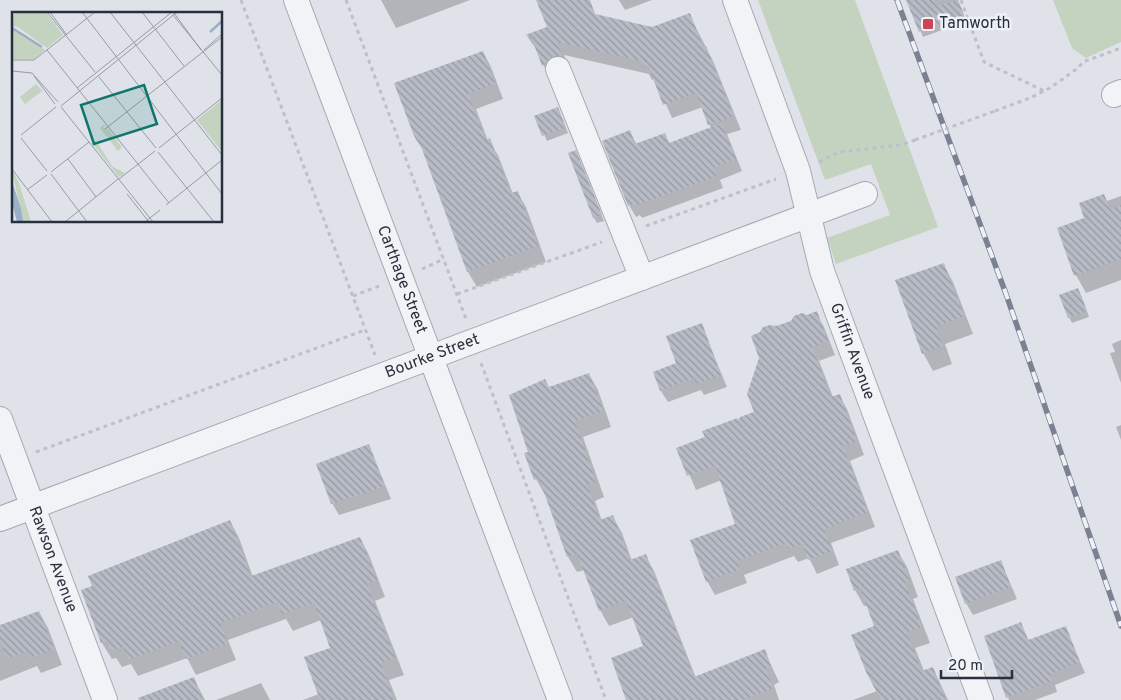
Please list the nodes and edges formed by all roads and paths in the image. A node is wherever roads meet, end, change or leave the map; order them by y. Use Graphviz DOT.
graph roads {
  1 [pos="241,0"];
  2 [pos="296,0"];
  3 [pos="346,0"];
  4 [pos="735,0"];
  5 [pos="961,0"];
  6 [pos="1121,48"];
  7 [pos="558,69"];
  8 [pos="1044,91"];
  9 [pos="818,162"];
  10 [pos="865,194"];
  11 [pos="808,216"];
  12 [pos="444,259"];
  13 [pos="420,270"];
  14 [pos="642,278"];
  15 [pos="370,290"];
  16 [pos="353,296"];
  17 [pos="465,315"];
  18 [pos="366,330"];
  19 [pos="431,355"];
  20 [pos="483,368"];
  21 [pos="382,374"];
  22 [pos="0,419"];
  23 [pos="15,460"];
  24 [pos="33,507"];
  25 [pos="0,519"];
  26 [pos="105,700"];
  27 [pos="560,700"];
  28 [pos="606,700"];
  29 [pos="981,700"];
  1 -- 16 [label="path"];
  2 -- 19 [label="street, Carthage Street"];
  3 -- 12 [label="path"];
  4 -- 11 [label="street, Griffin Avenue"];
  5 -- 8 [label="path"];
  6 -- 8 [label="path"];
  7 -- 14 [label="street"];
  8 -- 9 [label="path, bridge"];
  10 -- 11 [label="street, Bourke Street"];
  11 -- 14 [label="street, Bourke Street"];
  11 -- 29 [label="street, Griffin Avenue"];
  12 -- 13 [label="path"];
  12 -- 17 [label="path"];
  14 -- 19 [label="street, Bourke Street"];
  15 -- 16 [label="path"];
  16 -- 18 [label="path"];
  18 -- 21 [label="path"];
  18 -- 23 [label="path"];
  19 -- 21 [label="street, Bourke Street"];
  19 -- 27 [label="street, Carthage Street"];
  20 -- 28 [label="path"];
  21 -- 24 [label="street, Bourke Street"];
  22 -- 23 [label="street, Rawson Avenue"];
  23 -- 24 [label="street, Rawson Avenue"];
  24 -- 25 [label="street, Bourke Street"];
  24 -- 26 [label="street, Rawson Avenue"];
}
